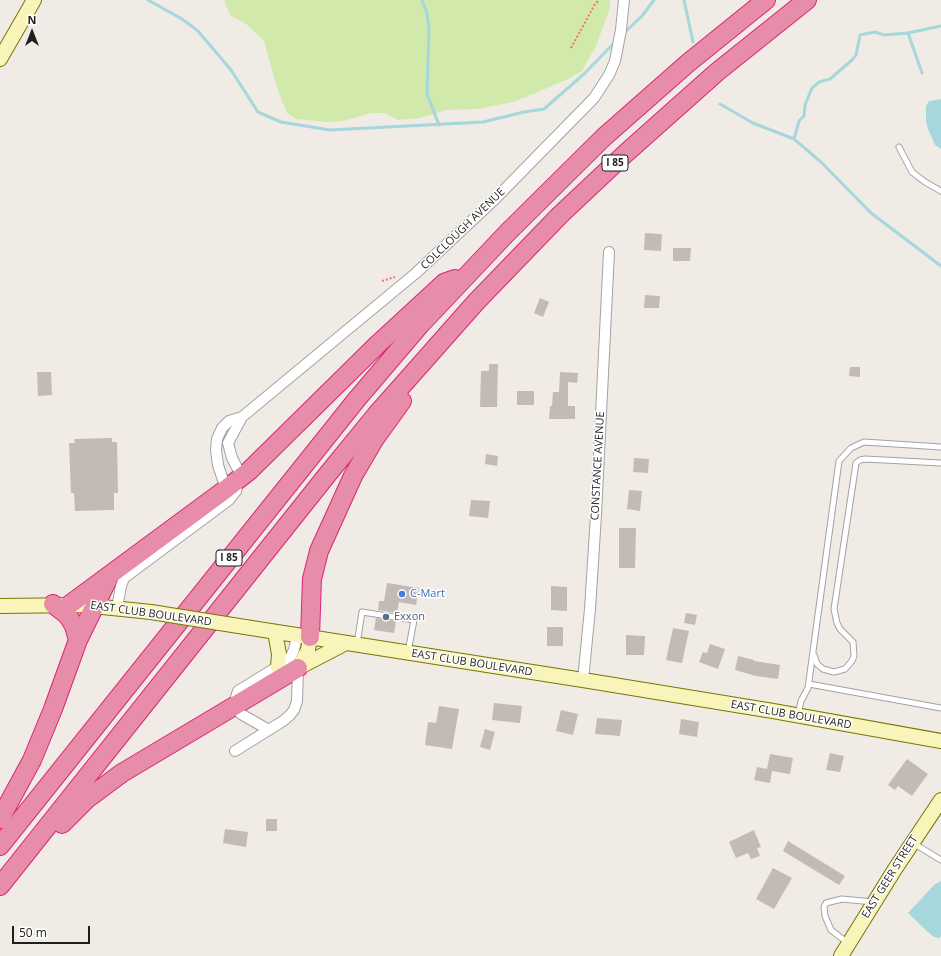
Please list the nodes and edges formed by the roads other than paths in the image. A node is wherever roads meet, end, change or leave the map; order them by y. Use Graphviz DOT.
graph roads {
  1 [pos="34,0"];
  2 [pos="624,0"];
  3 [pos="766,0"];
  4 [pos="807,0"];
  5 [pos="0,59"];
  6 [pos="899,147"];
  7 [pos="941,191"];
  8 [pos="609,252"];
  9 [pos="466,276"];
  10 [pos="438,343"];
  11 [pos="242,417"];
  12 [pos="941,446"];
  13 [pos="941,463"];
  14 [pos="234,483"];
  15 [pos="109,576"];
  16 [pos="61,604"];
  17 [pos="0,606"];
  18 [pos="94,606"];
  19 [pos="117,608"];
  20 [pos="275,632"];
  21 [pos="304,637"];
  22 [pos="78,640"];
  23 [pos="351,644"];
  24 [pos="813,652"];
  25 [pos="408,653"];
  26 [pos="278,666"];
  27 [pos="298,668"];
  28 [pos="583,680"];
  29 [pos="809,684"];
  30 [pos="234,706"];
  31 [pos="941,708"];
  32 [pos="798,716"];
  33 [pos="269,730"];
  34 [pos="941,741"];
  35 [pos="235,751"];
  36 [pos="941,800"];
  37 [pos="0,819"];
  38 [pos="912,843"];
  39 [pos="0,846"];
  40 [pos="29,849"];
  41 [pos="941,860"];
  42 [pos="0,886"];
  43 [pos="874,902"];
  44 [pos="849,944"];
  45 [pos="841,956"];
  1 -- 5 [label="street"];
  2 -- 11 [label="street, COLCLOUGH AVENUE"];
  3 -- 9 [label="highway, I 85"];
  4 -- 10 [label="highway, I 85"];
  6 -- 7 [label="lane"];
  8 -- 28 [label="street, CONSTANCE AVENUE"];
  9 -- 14 [label="highway"];
  9 -- 39 [label="highway, I 85"];
  10 -- 21 [label="highway"];
  10 -- 40 [label="highway, I 85"];
  11 -- 14 [label="street, COLCLOUGH AVENUE"];
  11 -- 14 [label="street, COLCLOUGH AVENUE"];
  12 -- 24 [label="lane"];
  13 -- 24 [label="lane"];
  14 -- 15 [label="highway"];
  14 -- 19 [label="street"];
  15 -- 16 [label="highway"];
  15 -- 18 [label="highway"];
  16 -- 17 [label="street, EAST CLUB BOULEVARD"];
  16 -- 18 [label="street, EAST CLUB BOULEVARD"];
  16 -- 22 [label="highway"];
  18 -- 19 [label="street, EAST CLUB BOULEVARD"];
  18 -- 22 [label="highway"];
  19 -- 20 [label="street, EAST CLUB BOULEVARD, bridge"];
  20 -- 21 [label="street, EAST CLUB BOULEVARD"];
  20 -- 26 [label="street"];
  21 -- 23 [label="street, EAST CLUB BOULEVARD"];
  21 -- 26 [label="street"];
  21 -- 27 [label="street"];
  22 -- 37 [label="highway"];
  23 -- 25 [label="street, EAST CLUB BOULEVARD"];
  23 -- 25 [label="lane"];
  23 -- 27 [label="street"];
  24 -- 29 [label="lane"];
  25 -- 28 [label="street, EAST CLUB BOULEVARD"];
  26 -- 30 [label="street"];
  27 -- 30 [label="highway"];
  27 -- 33 [label="street"];
  28 -- 32 [label="street, EAST CLUB BOULEVARD"];
  29 -- 31 [label="lane"];
  29 -- 32 [label="lane"];
  30 -- 33 [label="street"];
  30 -- 40 [label="highway"];
  32 -- 34 [label="street, EAST CLUB BOULEVARD"];
  33 -- 35 [label="street"];
  36 -- 38 [label="street, EAST GEER STREET"];
  38 -- 41 [label="lane"];
  38 -- 43 [label="street, EAST GEER STREET"];
  40 -- 42 [label="highway, I 85"];
  43 -- 44 [label="street, EAST GEER STREET"];
  43 -- 44 [label="lane"];
  44 -- 45 [label="street, EAST GEER STREET"];
}
